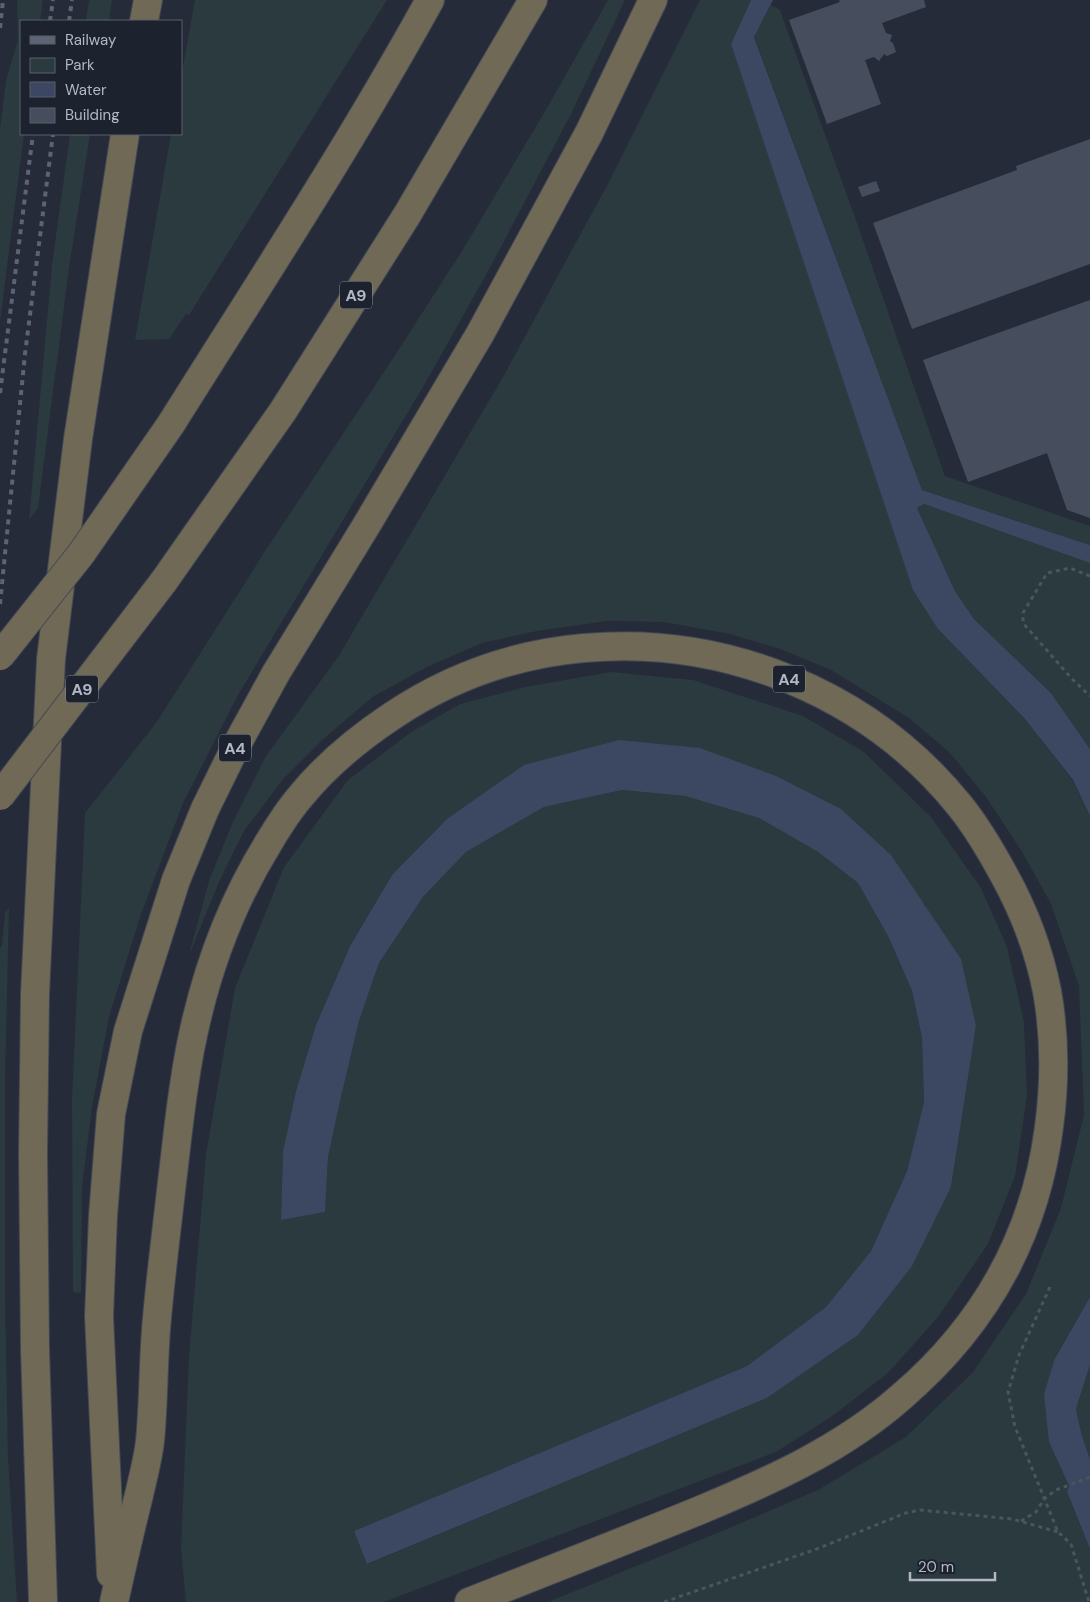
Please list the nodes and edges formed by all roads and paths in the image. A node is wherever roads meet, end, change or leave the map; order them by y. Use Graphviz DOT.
graph roads {
  1 [pos="148,0"];
  2 [pos="430,0"];
  3 [pos="533,0"];
  4 [pos="653,0"];
  5 [pos="144,20"];
  6 [pos="125,135"];
  7 [pos="1090,576"];
  8 [pos="0,656"];
  9 [pos="1090,696"];
  10 [pos="0,796"];
  11 [pos="1050,1286"];
  12 [pos="1090,1477"];
  13 [pos="1044,1498"];
  14 [pos="1021,1522"];
  15 [pos="1058,1532"];
  16 [pos="114,1592"];
  17 [pos="43,1602"];
  18 [pos="469,1602"];
  19 [pos="664,1602"];
  20 [pos="1089,1602"];
  1 -- 5 [label="highway"];
  2 -- 8 [label="highway, bridge"];
  3 -- 10 [label="highway, A9, bridge"];
  4 -- 16 [label="highway, A4"];
  6 -- 17 [label="highway"];
  7 -- 9 [label="path"];
  11 -- 13 [label="path"];
  12 -- 13 [label="path"];
  13 -- 14 [label="path"];
  13 -- 15 [label="path"];
  14 -- 15 [label="path"];
  14 -- 19 [label="path"];
  15 -- 20 [label="path"];
  16 -- 18 [label="highway, A4"];
}
